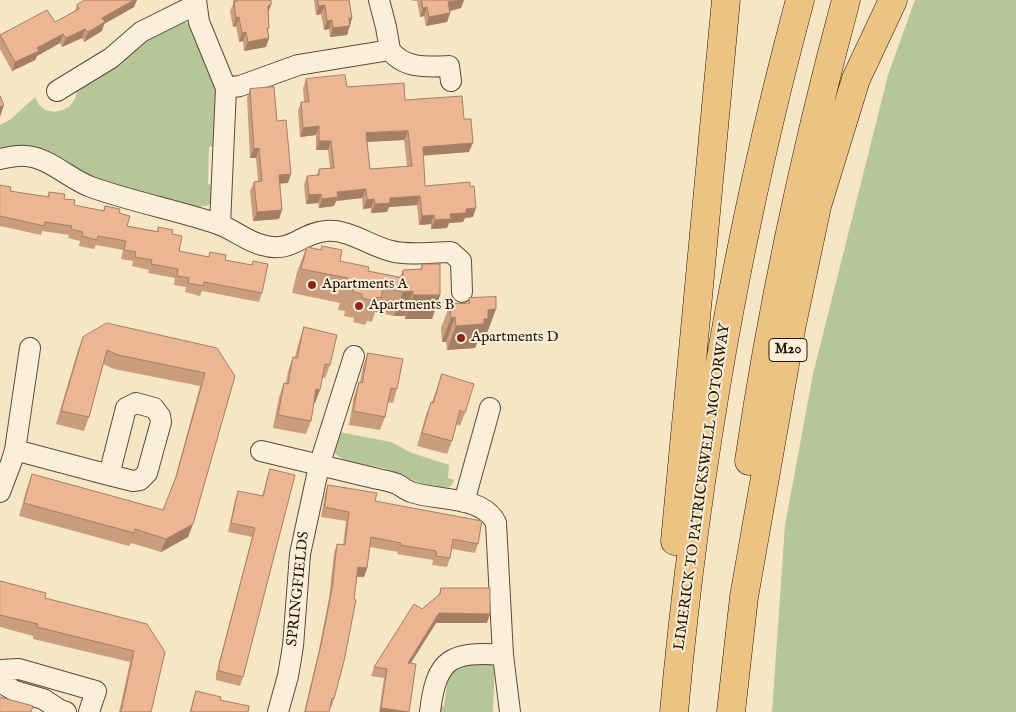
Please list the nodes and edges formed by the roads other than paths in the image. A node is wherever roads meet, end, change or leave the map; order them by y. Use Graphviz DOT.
graph roads {
  1 [pos="379,0"];
  2 [pos="726,0"];
  3 [pos="800,0"];
  4 [pos="846,0"];
  5 [pos="893,0"];
  6 [pos="195,3"];
  7 [pos="390,50"];
  8 [pos="451,81"];
  9 [pos="226,88"];
  10 [pos="57,91"];
  11 [pos="0,159"];
  12 [pos="220,225"];
  13 [pos="462,292"];
  14 [pos="30,348"];
  15 [pos="354,356"];
  16 [pos="490,408"];
  17 [pos="14,450"];
  18 [pos="261,451"];
  19 [pos="319,466"];
  20 [pos="109,475"];
  21 [pos="0,492"];
  22 [pos="464,502"];
  23 [pos="503,655"];
  24 [pos="0,670"];
  25 [pos="0,682"];
  26 [pos="66,712"];
  27 [pos="89,712"];
  28 [pos="278,712"];
  29 [pos="430,712"];
  30 [pos="510,712"];
  31 [pos="659,712"];
  32 [pos="674,712"];
  33 [pos="725,712"];
  34 [pos="731,712"];
  1 -- 7 [label="street"];
  2 -- 31 [label="highway"];
  3 -- 32 [label="highway, LIMERICK TO PATRICKSWELL MOTORWAY"];
  4 -- 33 [label="highway, M20"];
  5 -- 34 [label="highway, M20"];
  6 -- 9 [label="street"];
  6 -- 10 [label="street"];
  7 -- 8 [label="street"];
  7 -- 9 [label="street"];
  9 -- 12 [label="street"];
  11 -- 12 [label="street"];
  12 -- 13 [label="street"];
  14 -- 17 [label="street"];
  15 -- 19 [label="street, SPRINGFIELDS"];
  16 -- 22 [label="street"];
  17 -- 20 [label="street"];
  17 -- 21 [label="street"];
  18 -- 19 [label="street"];
  19 -- 22 [label="street"];
  19 -- 28 [label="street, SPRINGFIELDS"];
  22 -- 23 [label="street"];
  23 -- 29 [label="street"];
  23 -- 30 [label="street"];
  24 -- 27 [label="street"];
  25 -- 26 [label="street"];
}
